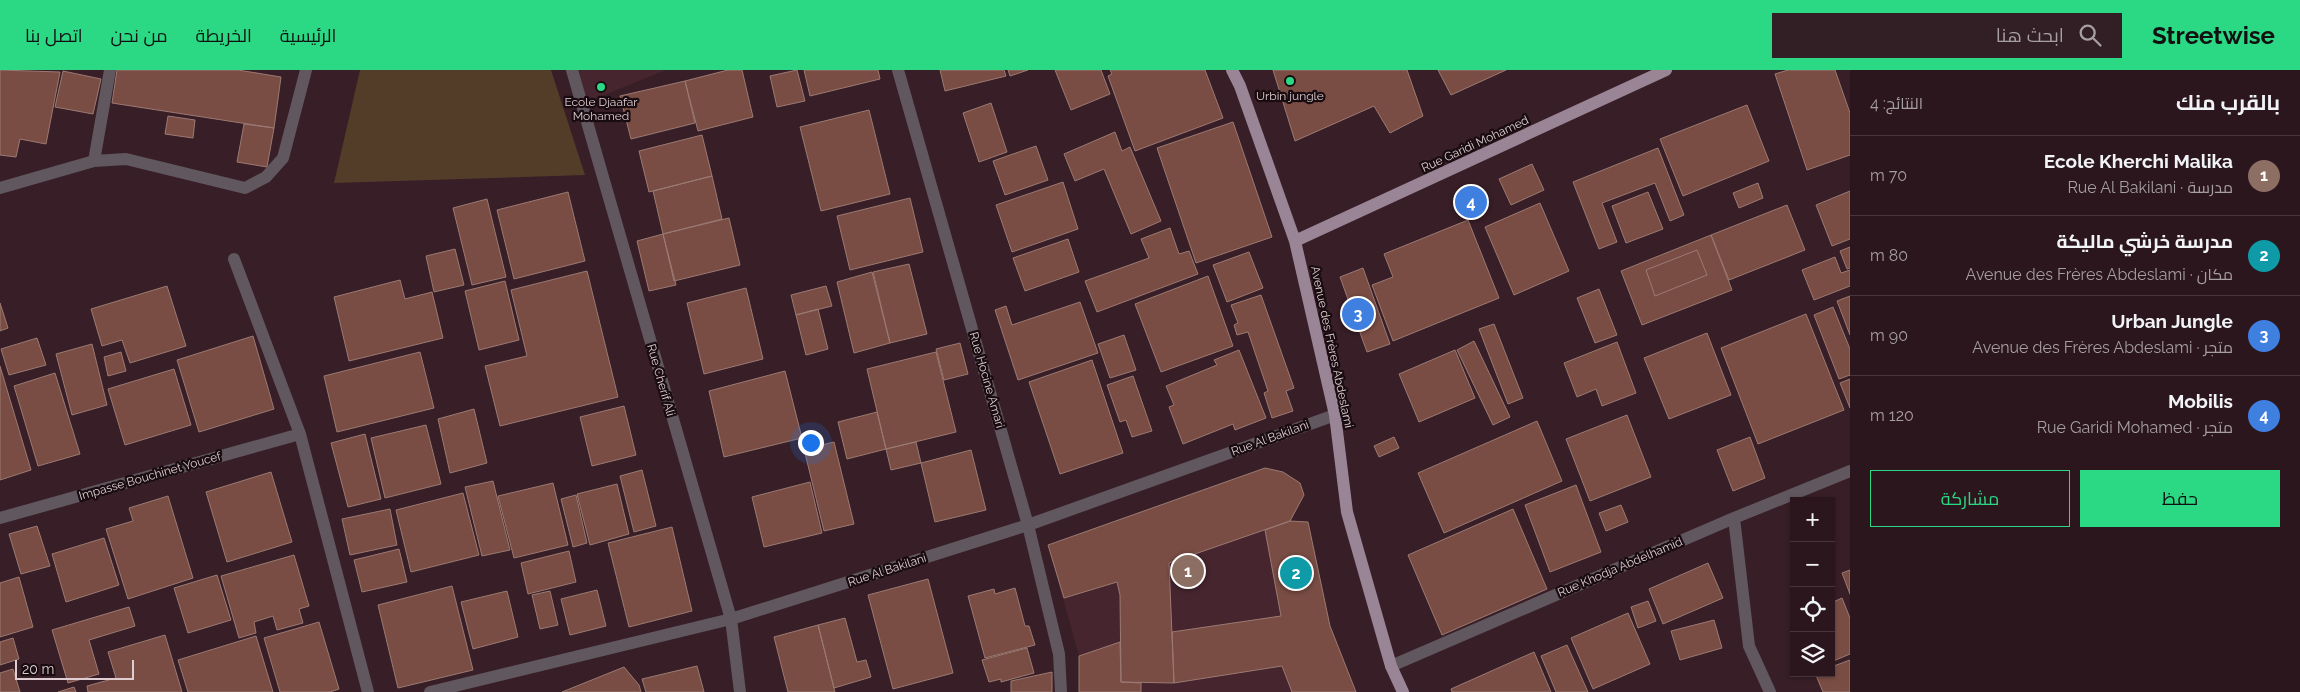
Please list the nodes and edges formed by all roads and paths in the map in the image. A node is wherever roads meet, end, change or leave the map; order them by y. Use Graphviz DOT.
graph roads {
  1 [pos="110,70"];
  2 [pos="306,70"];
  3 [pos="572,70"];
  4 [pos="898,70"];
  5 [pos="1232,70"];
  6 [pos="1666,70"];
  7 [pos="94,161"];
  8 [pos="0,188"];
  9 [pos="1295,241"];
  10 [pos="234,259"];
  11 [pos="1335,415"];
  12 [pos="300,434"];
  13 [pos="1850,471"];
  14 [pos="0,518"];
  15 [pos="1734,518"];
  16 [pos="1028,525"];
  17 [pos="731,619"];
  18 [pos="1391,666"];
  19 [pos="368,692"];
  20 [pos="430,692"];
  21 [pos="740,692"];
  22 [pos="1061,692"];
  23 [pos="1403,692"];
  24 [pos="1770,692"];
  1 -- 7 [label="street"];
  2 -- 7 [label="street"];
  3 -- 17 [label="street, Rue Cherif Ali"];
  4 -- 16 [label="street, Rue Hocine Amari"];
  5 -- 9 [label="main road, Avenue des Frères Abdeslami"];
  6 -- 9 [label="main road, Rue Garidi Mohamed"];
  7 -- 8 [label="street"];
  9 -- 11 [label="main road, Avenue des Frères Abdeslami"];
  10 -- 12 [label="street"];
  11 -- 16 [label="street, Rue Al Bakilani"];
  11 -- 18 [label="main road, Avenue des Frères Abdeslami"];
  12 -- 14 [label="street, Impasse Bouchinet Youcef"];
  12 -- 19 [label="street"];
  13 -- 15 [label="street, Rue Khodja Abdelhamid"];
  15 -- 18 [label="street, Rue Khodja Abdelhamid"];
  15 -- 24 [label="street"];
  16 -- 17 [label="street, Rue Al Bakilani"];
  16 -- 22 [label="street, Rue Hocine Amari"];
  17 -- 20 [label="street, Rue Al Bakilani"];
  17 -- 21 [label="street, Rue Cherif Ali"];
  18 -- 23 [label="main road, Avenue des Frères Abdeslami"];
}
